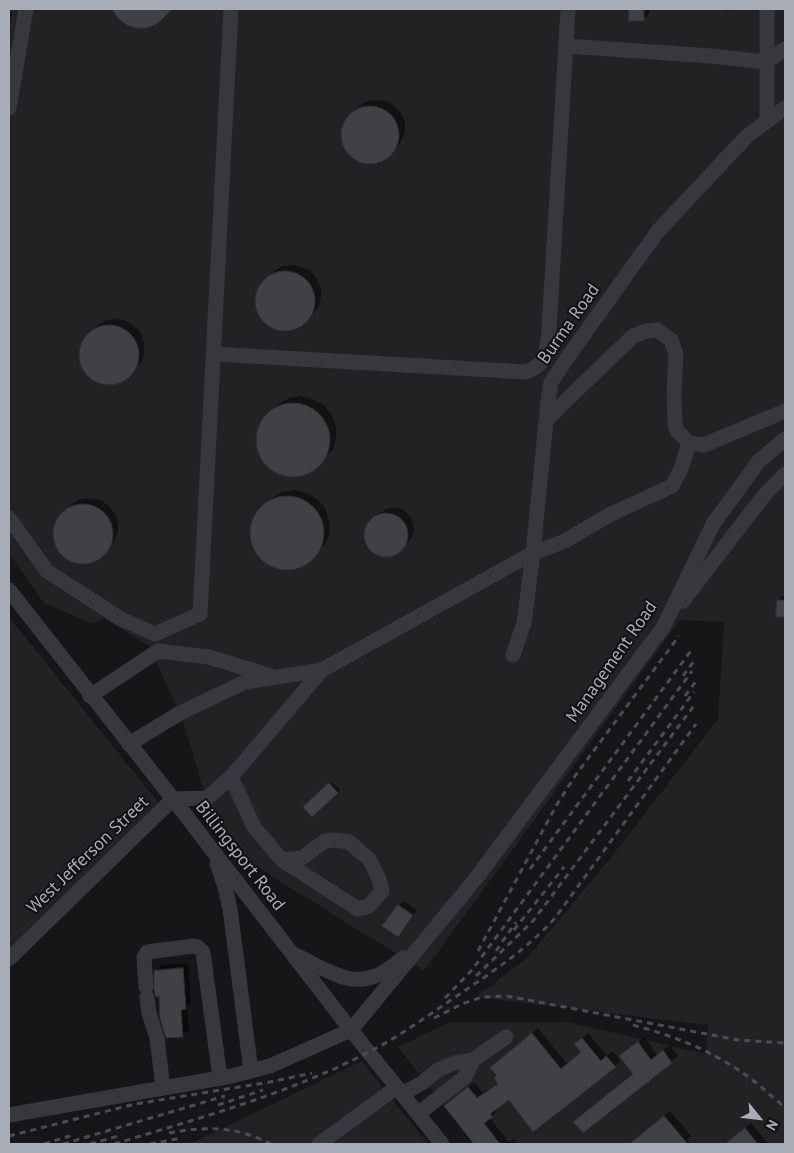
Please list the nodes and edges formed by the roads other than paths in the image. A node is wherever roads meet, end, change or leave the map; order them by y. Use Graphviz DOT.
graph roads {
  1 [pos="26,9"];
  2 [pos="232,9"];
  3 [pos="568,9"];
  4 [pos="767,9"];
  5 [pos="566,46"];
  6 [pos="785,49"];
  7 [pos="766,62"];
  8 [pos="9,108"];
  9 [pos="785,108"];
  10 [pos="767,121"];
  11 [pos="214,354"];
  12 [pos="785,411"];
  13 [pos="546,420"];
  14 [pos="785,439"];
  15 [pos="688,443"];
  16 [pos="785,474"];
  17 [pos="9,518"];
  18 [pos="533,553"];
  19 [pos="9,590"];
  20 [pos="664,626"];
  21 [pos="513,655"];
  22 [pos="322,670"];
  23 [pos="275,677"];
  24 [pos="90,696"];
  25 [pos="130,744"];
  26 [pos="231,777"];
  27 [pos="173,799"];
  28 [pos="212,850"];
  29 [pos="282,860"];
  30 [pos="422,944"];
  31 [pos="12,949"];
  32 [pos="292,953"];
  33 [pos="351,1030"];
  34 [pos="506,1037"];
  35 [pos="473,1060"];
  36 [pos="251,1071"];
  37 [pos="220,1078"];
  38 [pos="163,1088"];
  39 [pos="399,1090"];
  40 [pos="418,1114"];
  41 [pos="9,1115"];
  42 [pos="319,1144"];
  43 [pos="442,1144"];
  1 -- 8 [label="street"];
  2 -- 11 [label="street"];
  3 -- 5 [label="street"];
  4 -- 7 [label="street"];
  5 -- 7 [label="street"];
  5 -- 11 [label="street"];
  6 -- 7 [label="street"];
  7 -- 10 [label="street"];
  9 -- 10 [label="street, Burma Road"];
  10 -- 13 [label="street, Burma Road"];
  11 -- 17 [label="street"];
  12 -- 15 [label="street"];
  13 -- 15 [label="street"];
  13 -- 18 [label="street, Burma Road"];
  14 -- 20 [label="street, Management Road"];
  15 -- 18 [label="street"];
  16 -- 20 [label="street"];
  18 -- 21 [label="street, Burma Road"];
  18 -- 22 [label="street"];
  19 -- 24 [label="street, Billingsport Road"];
  20 -- 30 [label="street, Management Road"];
  22 -- 23 [label="street"];
  22 -- 26 [label="street"];
  23 -- 24 [label="street"];
  23 -- 25 [label="street"];
  24 -- 25 [label="street, Billingsport Road"];
  25 -- 27 [label="street, Billingsport Road"];
  26 -- 27 [label="street"];
  26 -- 29 [label="street"];
  27 -- 28 [label="street, Billingsport Road"];
  27 -- 31 [label="street, West Jefferson Street"];
  28 -- 32 [label="street, Billingsport Road"];
  28 -- 36 [label="street"];
  29 -- 29 [label="street"];
  30 -- 32 [label="street"];
  30 -- 33 [label="street"];
  32 -- 33 [label="street, Billingsport Road"];
  33 -- 36 [label="street"];
  33 -- 39 [label="street, Billingsport Road"];
  34 -- 35 [label="street"];
  35 -- 39 [label="street"];
  35 -- 40 [label="street"];
  36 -- 37 [label="street"];
  37 -- 38 [label="street"];
  37 -- 38 [label="street"];
  38 -- 41 [label="street"];
  39 -- 40 [label="street, Billingsport Road"];
  39 -- 42 [label="street"];
  40 -- 43 [label="street, Billingsport Road"];
}
